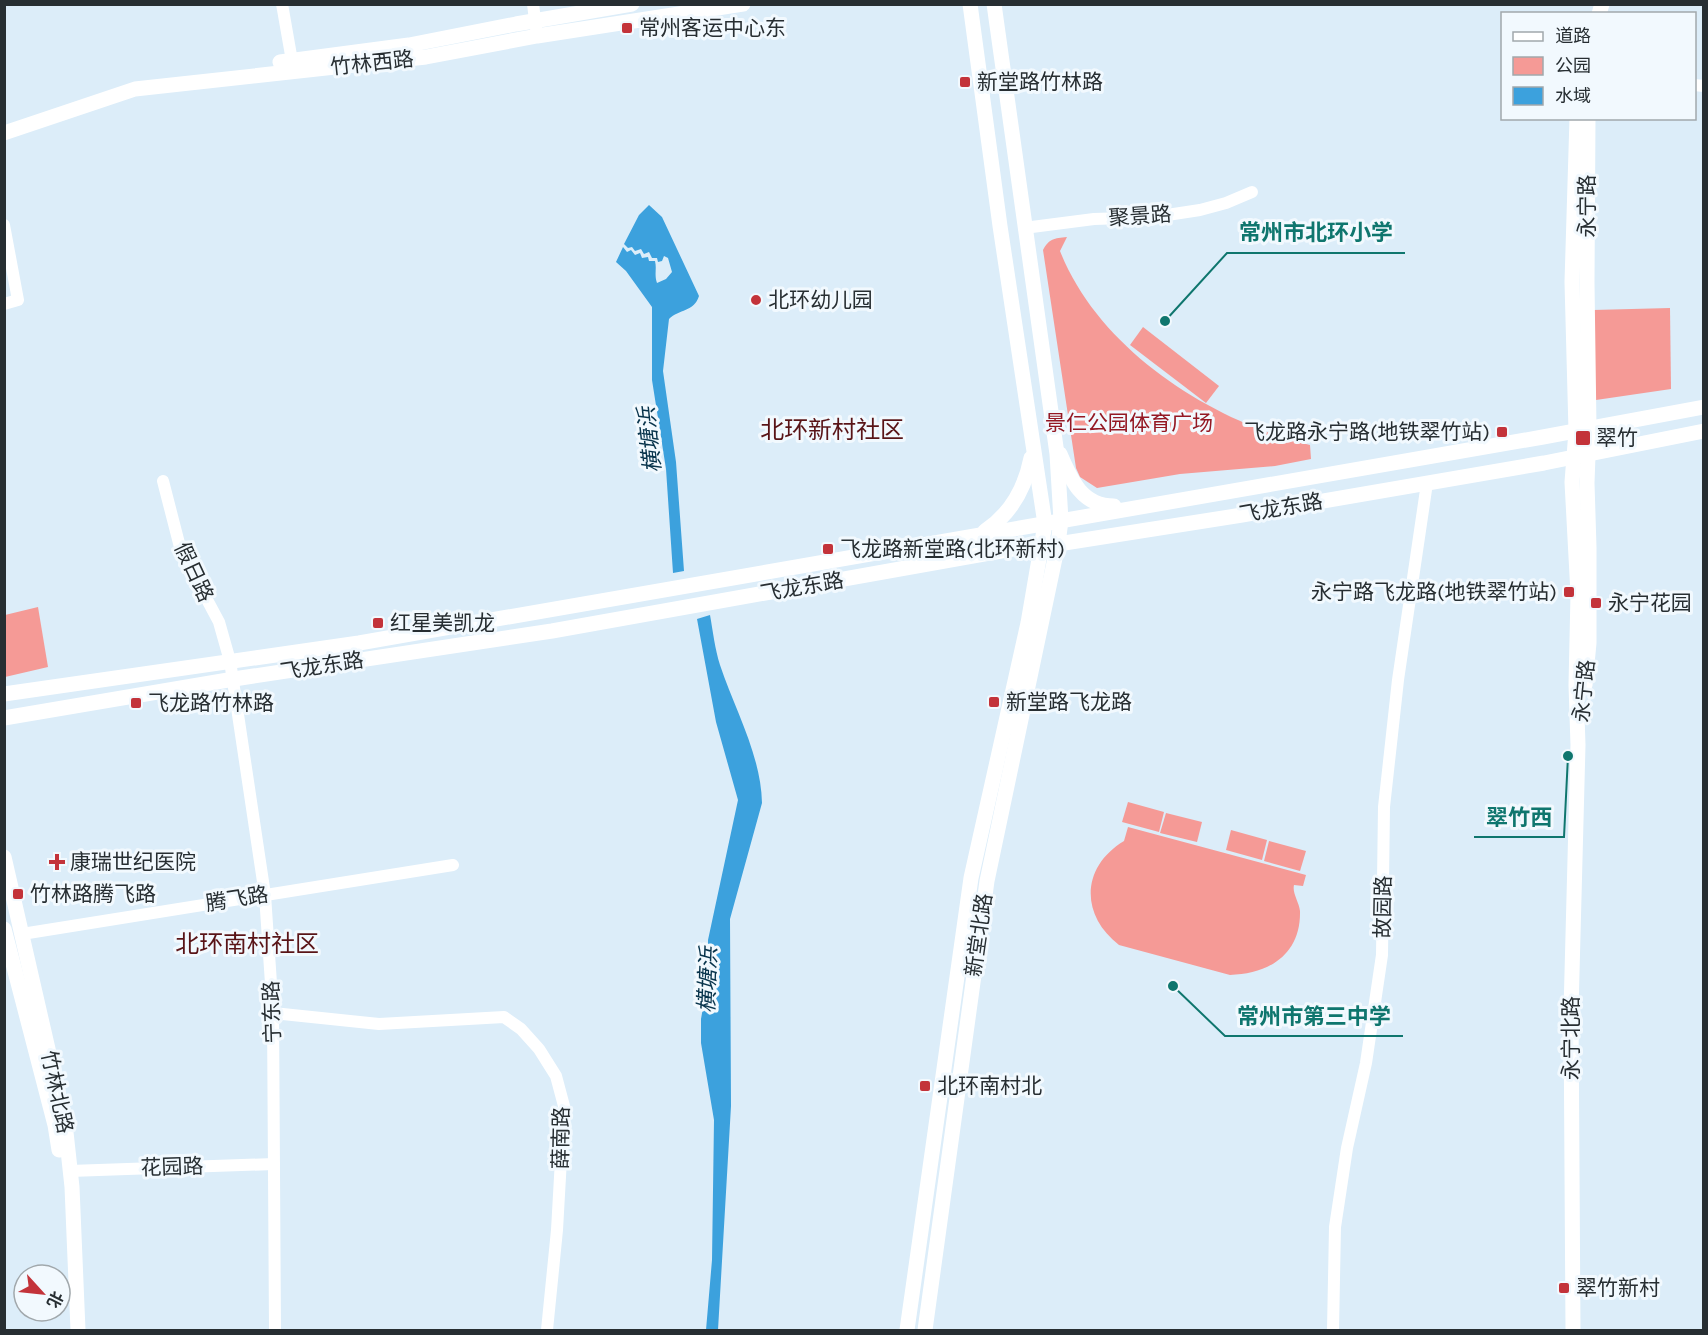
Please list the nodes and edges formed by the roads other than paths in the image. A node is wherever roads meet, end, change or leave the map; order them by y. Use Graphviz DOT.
graph roads {
  1 [pos="282,4"];
  2 [pos="533,4"];
  3 [pos="632,4"];
  4 [pos="743,4"];
  5 [pos="970,4"];
  6 [pos="994,4"];
  7 [pos="539,23"];
  8 [pos="292,61"];
  9 [pos="1577,120"];
  10 [pos="1588,120"];
  11 [pos="4,122"];
  12 [pos="4,133"];
  13 [pos="1252,192"];
  14 [pos="4,225"];
  15 [pos="1024,228"];
  16 [pos="4,304"];
  17 [pos="1704,407"];
  18 [pos="1583,429"];
  19 [pos="1704,430"];
  20 [pos="1056,443"];
  21 [pos="1034,448"];
  22 [pos="1581,455"];
  23 [pos="163,481"];
  24 [pos="1426,483"];
  25 [pos="1137,507"];
  26 [pos="1060,520"];
  27 [pos="1045,524"];
  28 [pos="980,534"];
  29 [pos="1058,544"];
  30 [pos="1041,546"];
  31 [pos="230,661"];
  32 [pos="234,679"];
  33 [pos="4,694"];
  34 [pos="4,718"];
  35 [pos="1578,745"];
  36 [pos="4,857"];
  37 [pos="453,865"];
  38 [pos="265,895"];
  39 [pos="4,929"];
  40 [pos="22,934"];
  41 [pos="273,1013"];
  42 [pos="274,1164"];
  43 [pos="70,1171"];
  44 [pos="67,1330"];
  45 [pos="78,1330"];
  46 [pos="275,1330"];
  47 [pos="547,1330"];
  48 [pos="907,1330"];
  49 [pos="925,1330"];
  50 [pos="1333,1330"];
  51 [pos="1573,1330"];
  1 -- 8 [label="street"];
  2 -- 7 [label="street"];
  3 -- 7 [label="main road, 竹林西路"];
  4 -- 7 [label="main road, 竹林西路"];
  5 -- 21 [label="main road, 新堂北路"];
  6 -- 15 [label="main road"];
  7 -- 8 [label="main road, 竹林西路"];
  7 -- 12 [label="main road, 竹林西路"];
  8 -- 11 [label="main road, 竹林西路"];
  9 -- 18 [label="main road, 永宁路"];
  10 -- 18 [label="main road, 永宁路"];
  13 -- 15 [label="street, 聚景路"];
  14 -- 16 [label="street"];
  15 -- 20 [label="main road"];
  17 -- 18 [label="main road, 飞龙东路"];
  18 -- 22 [label="main road, 永宁路"];
  18 -- 25 [label="main road, 飞龙东路"];
  19 -- 22 [label="main road, 飞龙东路"];
  20 -- 25 [label="main road"];
  20 -- 26 [label="main road, 新堂北路"];
  21 -- 27 [label="main road, 新堂北路"];
  21 -- 28 [label="main road"];
  22 -- 24 [label="main road, 飞龙东路"];
  22 -- 35 [label="main road, 永宁路"];
  23 -- 31 [label="street, 假日路"];
  24 -- 29 [label="main road, 飞龙东路"];
  24 -- 50 [label="street, 故园路"];
  25 -- 26 [label="main road, 飞龙东路"];
  26 -- 27 [label="main road, 飞龙东路"];
  26 -- 29 [label="main road, 新堂北路"];
  27 -- 28 [label="main road, 飞龙东路"];
  27 -- 30 [label="main road, 新堂北路"];
  28 -- 31 [label="main road, 飞龙东路"];
  29 -- 30 [label="main road, 飞龙东路"];
  29 -- 49 [label="main road, 新堂北路"];
  30 -- 32 [label="main road, 飞龙东路"];
  30 -- 48 [label="main road, 新堂北路"];
  31 -- 32 [label="street, 宁东路"];
  31 -- 33 [label="main road, 飞龙东路"];
  32 -- 34 [label="main road, 飞龙东路"];
  32 -- 38 [label="street, 宁东路"];
  35 -- 51 [label="main road, 永宁北路"];
  36 -- 40 [label="main road, 竹林北路"];
  37 -- 38 [label="street, 腾飞路"];
  38 -- 40 [label="street, 腾飞路"];
  38 -- 41 [label="street, 宁东路"];
  39 -- 44 [label="main road, 竹林北路"];
  40 -- 43 [label="main road, 竹林北路"];
  41 -- 42 [label="street, 宁东路"];
  41 -- 47 [label="street, 薛南路"];
  42 -- 43 [label="street, 花园路"];
  42 -- 46 [label="street, 宁东路"];
  43 -- 45 [label="main road, 竹林北路"];
}
